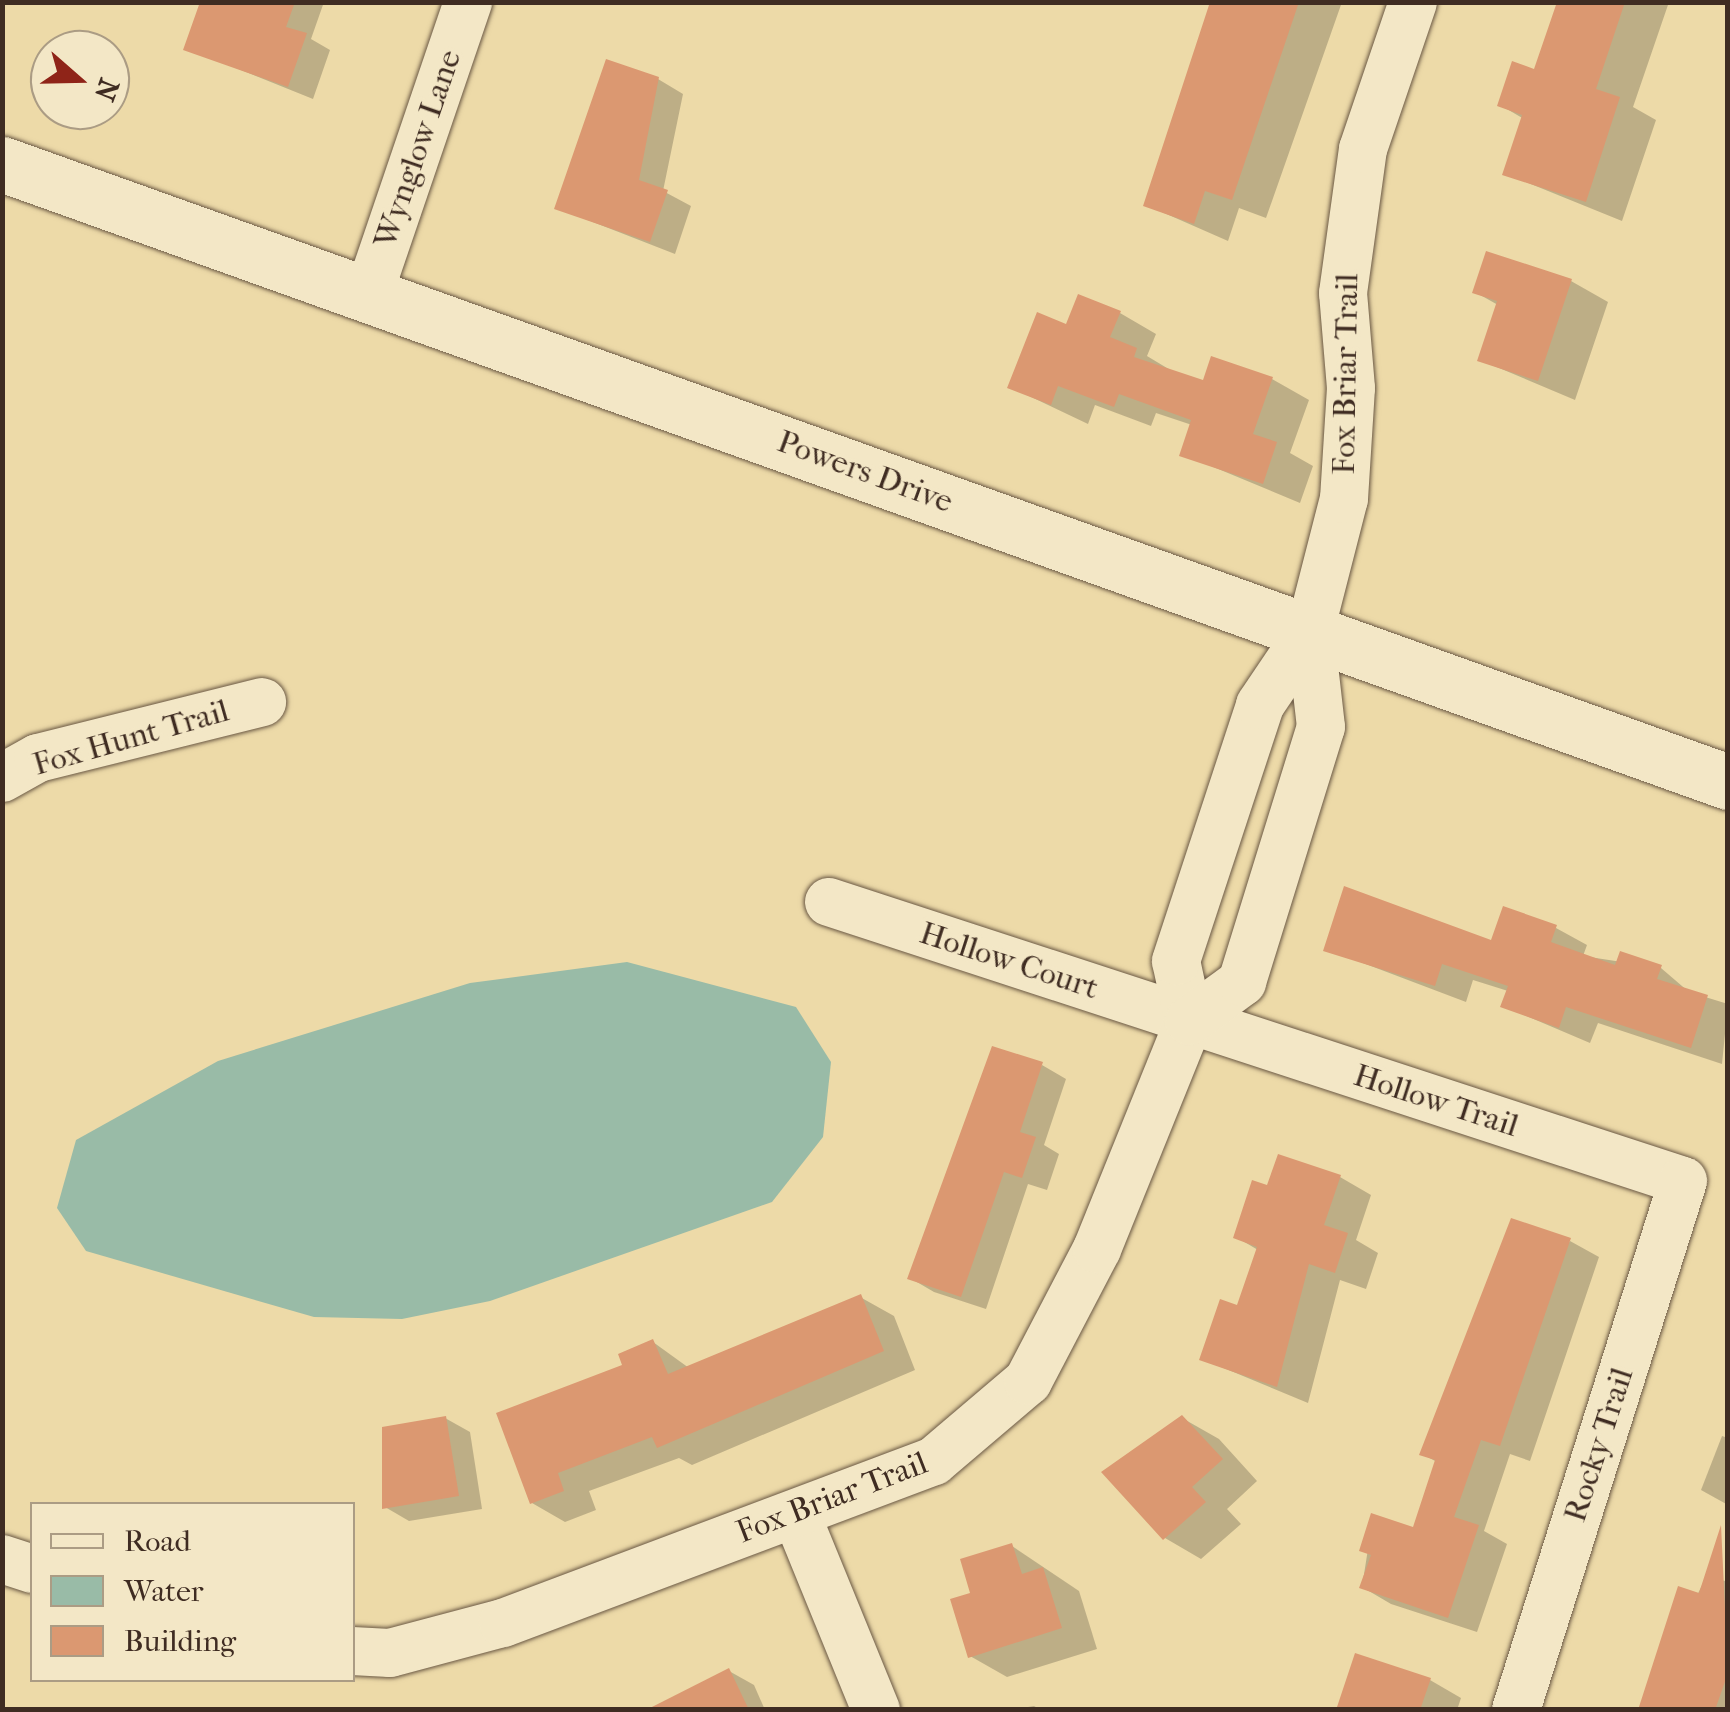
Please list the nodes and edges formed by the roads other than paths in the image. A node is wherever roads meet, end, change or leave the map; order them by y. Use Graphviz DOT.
graph roads {
  1 [pos="468,2"];
  2 [pos="1413,2"];
  3 [pos="2,164"];
  4 [pos="368,296"];
  5 [pos="1310,631"];
  6 [pos="262,702"];
  7 [pos="2,778"];
  8 [pos="1728,782"];
  9 [pos="829,902"];
  10 [pos="1189,1021"];
  11 [pos="1683,1180"];
  12 [pos="796,1514"];
  13 [pos="2,1559"];
  14 [pos="30,1569"];
  15 [pos="355,1652"];
  16 [pos="876,1710"];
  17 [pos="1516,1710"];
  1 -- 4 [label="street, Wynglow Lane"];
  2 -- 5 [label="street, Fox Briar Trail"];
  3 -- 4 [label="street, Powers Drive"];
  4 -- 5 [label="street, Powers Drive"];
  5 -- 8 [label="street, Powers Drive"];
  5 -- 10 [label="street, Fox Briar Trail"];
  5 -- 10 [label="street, Fox Briar Trail"];
  6 -- 7 [label="street, Fox Hunt Trail"];
  9 -- 10 [label="street, Hollow Court"];
  10 -- 11 [label="street, Hollow Trail"];
  10 -- 12 [label="street, Fox Briar Trail"];
  11 -- 17 [label="street, Rocky Trail"];
  12 -- 15 [label="street, Fox Briar Trail"];
  12 -- 16 [label="street"];
  13 -- 14 [label="street"];
}
